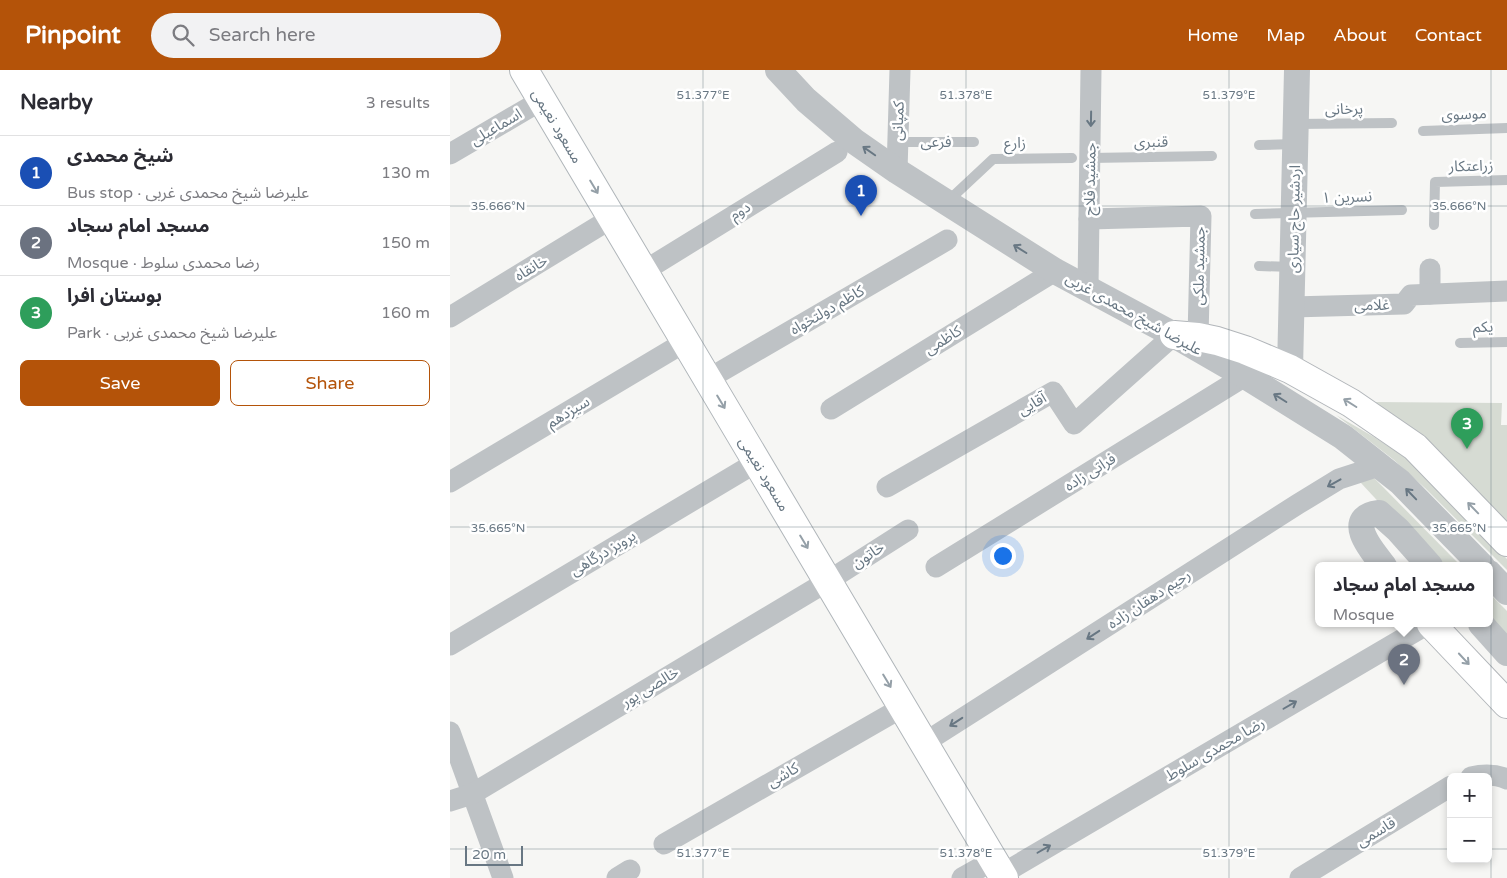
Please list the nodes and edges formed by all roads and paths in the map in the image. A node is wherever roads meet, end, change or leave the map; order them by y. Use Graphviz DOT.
graph roads {
  1 [pos="524,70"];
  2 [pos="778,70"];
  3 [pos="900,70"];
  4 [pos="1091,70"];
  5 [pos="1297,70"];
  6 [pos="542,100"];
  7 [pos="1392,123"];
  8 [pos="1507,128"];
  9 [pos="1423,131"];
  10 [pos="1296,134"];
  11 [pos="898,142"];
  12 [pos="974,142"];
  13 [pos="1259,145"];
  14 [pos="837,152"];
  15 [pos="450,154"];
  16 [pos="1212,156"];
  17 [pos="1081,158"];
  18 [pos="897,172"];
  19 [pos="1507,180"];
  20 [pos="946,203"];
  21 [pos="1402,210"];
  22 [pos="1294,213"];
  23 [pos="1255,214"];
  24 [pos="612,218"];
  25 [pos="1089,219"];
  26 [pos="1434,224"];
  27 [pos="946,240"];
  28 [pos="1259,266"];
  29 [pos="1293,267"];
  30 [pos="1430,269"];
  31 [pos="1055,270"];
  32 [pos="644,271"];
  33 [pos="1088,287"];
  34 [pos="1507,291"];
  35 [pos="1430,294"];
  36 [pos="1292,307"];
  37 [pos="450,317"];
  38 [pos="1186,336"];
  39 [pos="685,342"];
  40 [pos="1507,342"];
  41 [pos="1460,343"];
  42 [pos="1290,369"];
  43 [pos="1245,376"];
  44 [pos="708,379"];
  45 [pos="831,409"];
  46 [pos="757,462"];
  47 [pos="1380,466"];
  48 [pos="450,482"];
  49 [pos="887,487"];
  50 [pos="908,530"];
  51 [pos="1507,542"];
  52 [pos="1381,562"];
  53 [pos="1426,562"];
  54 [pos="1478,562"];
  55 [pos="936,567"];
  56 [pos="1493,577"];
  57 [pos="828,581"];
  58 [pos="1507,592"];
  59 [pos="1425,627"];
  60 [pos="1433,627"];
  61 [pos="1484,627"];
  62 [pos="450,645"];
  63 [pos="1507,653"];
  64 [pos="1507,704"];
  65 [pos="903,707"];
  66 [pos="450,732"];
  67 [pos="924,742"];
  68 [pos="1492,775"];
  69 [pos="1507,779"];
  70 [pos="1447,788"];
  71 [pos="472,794"];
  72 [pos="450,801"];
  73 [pos="664,844"];
  74 [pos="1000,871"];
  75 [pos="498,877"];
  76 [pos="962,878"];
  77 [pos="1300,878"];
  1 -- 6 [label="main road, مسعود نعیمی"];
  18 -- 2 [label="street, علیرضا شیخ محمدی غربی, one-way"];
  3 -- 11 [label="street, کمپانی"];
  4 -- 17 [label="street, جمشید فلاح, one-way"];
  5 -- 10 [label="street, اردشیر حاج سیاری"];
  6 -- 15 [label="street, اسماعیلی"];
  6 -- 24 [label="main road, مسعود نعیمی, one-way"];
  7 -- 10 [label="lane, پرخانی"];
  8 -- 9 [label="lane, موسوی"];
  10 -- 13 [label="lane, پرخانی"];
  10 -- 22 [label="street, اردشیر حاج سیاری"];
  11 -- 12 [label="lane, فرعی"];
  11 -- 18 [label="street, کمپانی"];
  14 -- 32 [label="street, دوم"];
  16 -- 17 [label="lane, قنبری"];
  17 -- 20 [label="lane, زارع"];
  17 -- 25 [label="street, جمشید فلاح"];
  18 -- 20 [label="street, علیرضا شیخ محمدی غربی"];
  19 -- 26 [label="lane, زراعتکار"];
  31 -- 20 [label="street, علیرضا شیخ محمدی غربی, one-way"];
  21 -- 22 [label="lane, نسرین ۱"];
  22 -- 23 [label="lane, نسرین ۱"];
  22 -- 29 [label="street, اردشیر حاج سیاری"];
  24 -- 32 [label="main road, مسعود نعیمی"];
  24 -- 37 [label="street, خانقاه"];
  25 -- 33 [label="street, جمشید فلاح"];
  25 -- 38 [label="street, جمشید ملکی"];
  27 -- 44 [label="street, کاظم دولتخواه"];
  28 -- 29 [label="lane"];
  29 -- 36 [label="street, اردشیر حاج سیاری"];
  30 -- 35 [label="street"];
  31 -- 33 [label="street, علیرضا شیخ محمدی غربی"];
  31 -- 45 [label="street, کاظمی"];
  32 -- 39 [label="main road, مسعود نعیمی"];
  33 -- 38 [label="street, علیرضا شیخ محمدی غربی"];
  34 -- 35 [label="street, غلامی"];
  35 -- 36 [label="street, غلامی"];
  36 -- 42 [label="street, اردشیر حاج سیاری"];
  38 -- 42 [label="main road"];
  38 -- 43 [label="street, علیرضا شیخ محمدی غربی"];
  38 -- 49 [label="street, آقایی"];
  39 -- 44 [label="main road, مسعود نعیمی"];
  39 -- 48 [label="street, سیزدهم"];
  40 -- 41 [label="lane, یکم"];
  51 -- 42 [label="main road, one-way"];
  47 -- 43 [label="street, علیرضا شیخ محمدی غربی, one-way"];
  43 -- 55 [label="street, فراتی زاده"];
  44 -- 46 [label="main road, مسعود نعیمی, one-way"];
  46 -- 57 [label="main road, مسعود نعیمی, one-way"];
  46 -- 62 [label="street, پرویز درگاهی"];
  54 -- 47 [label="street, علیرضا شیخ محمدی غربی, one-way"];
  47 -- 67 [label="street, رحیم دهقان زاده, one-way"];
  50 -- 57 [label="street, خاتون"];
  52 -- 53 [label="street"];
  56 -- 58 [label="street"];
  57 -- 65 [label="main road, مسعود نعیمی, one-way"];
  57 -- 71 [label="street, خالصی پور"];
  74 -- 59 [label="street, رضا محمدی سلوط, one-way"];
  60 -- 64 [label="main road, one-way"];
  61 -- 63 [label="street"];
  65 -- 67 [label="main road, مسعود نعیمی"];
  65 -- 73 [label="street, کاشی"];
  66 -- 71 [label="street"];
  67 -- 74 [label="main road, مسعود نعیمی"];
  68 -- 69 [label="street"];
  70 -- 77 [label="street, قاسمی"];
  71 -- 72 [label="street, خالصی پور"];
  71 -- 75 [label="street"];
  74 -- 76 [label="street, رضا محمدی سلوط"];
}
